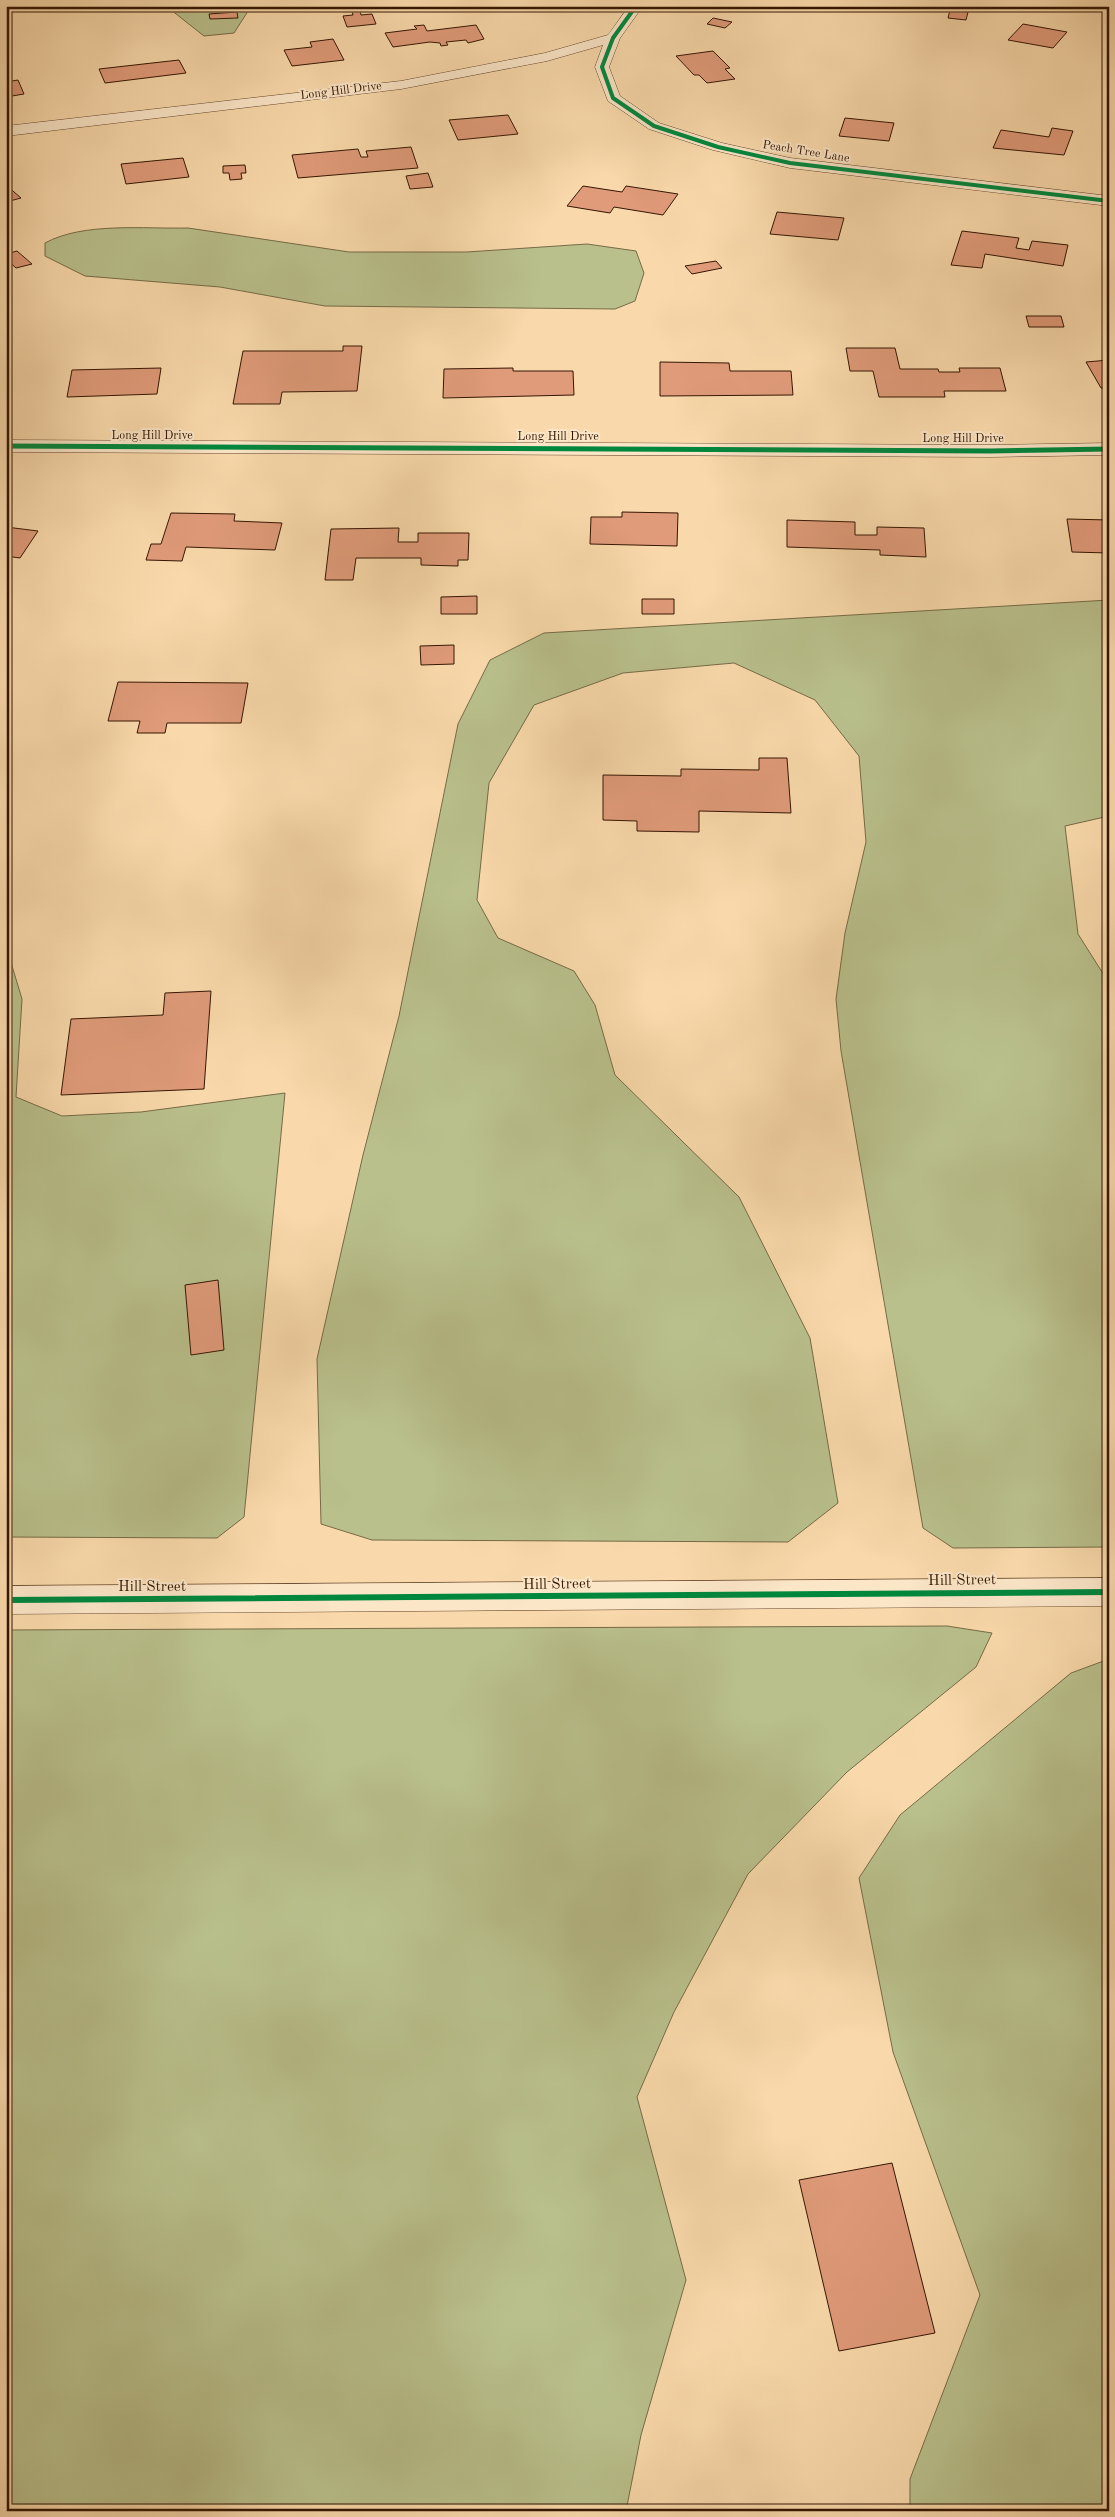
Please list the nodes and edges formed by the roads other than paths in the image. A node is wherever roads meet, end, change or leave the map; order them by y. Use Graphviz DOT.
graph roads {
  1 [pos="636,6"];
  2 [pos="613,38"];
  3 [pos="6,131"];
  4 [pos="1109,201"];
  5 [pos="6,446"];
  6 [pos="1109,449"];
  7 [pos="1109,1592"];
  8 [pos="6,1600"];
  1 -- 2 [label="street, Peach Tree Lane"];
  2 -- 3 [label="street, Long Hill Drive"];
  2 -- 4 [label="street, Peach Tree Lane"];
  5 -- 6 [label="street, Long Hill Drive"];
  7 -- 8 [label="street, Hill Street"];
}
